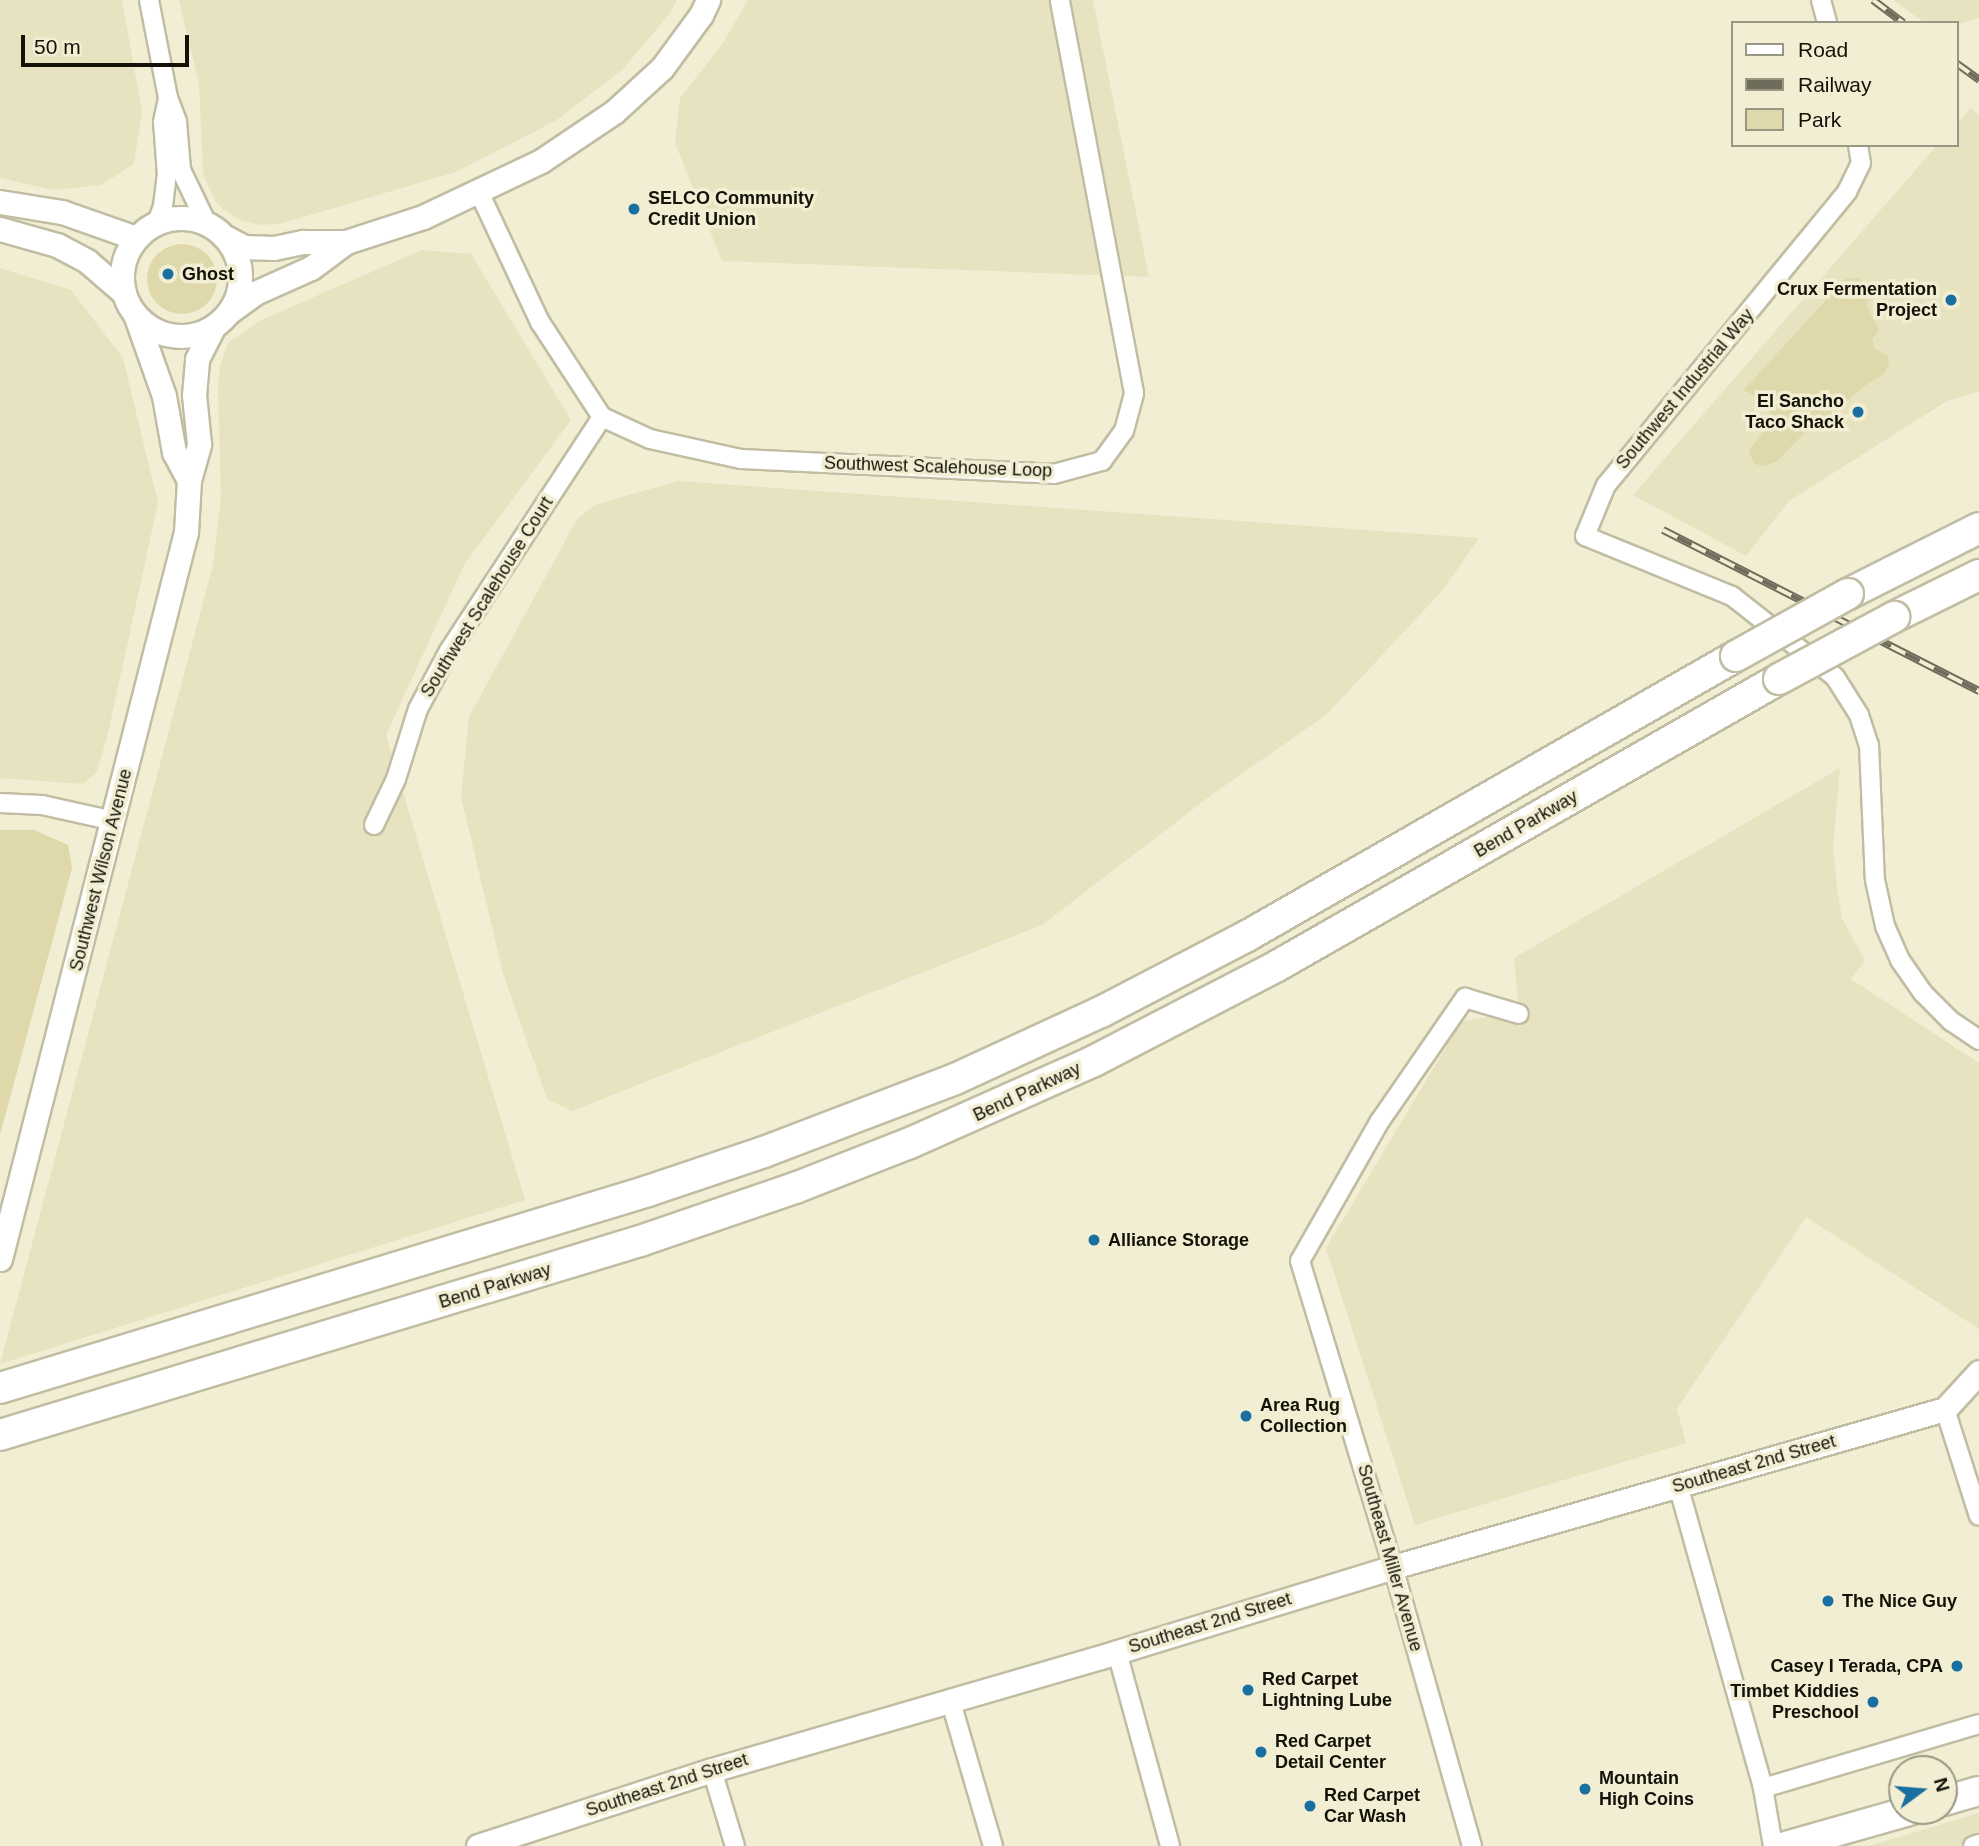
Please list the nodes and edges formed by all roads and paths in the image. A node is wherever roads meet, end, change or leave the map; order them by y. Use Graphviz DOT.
graph roads {
  1 [pos="149,0"];
  2 [pos="708,0"];
  3 [pos="1060,0"];
  4 [pos="1821,0"];
  5 [pos="1826,21"];
  6 [pos="168,98"];
  7 [pos="1858,147"];
  8 [pos="479,192"];
  9 [pos="0,202"];
  10 [pos="157,222"];
  11 [pos="206,222"];
  12 [pos="0,229"];
  13 [pos="136,238"];
  14 [pos="227,238"];
  15 [pos="346,242"];
  16 [pos="129,302"];
  17 [pos="221,320"];
  18 [pos="602,417"];
  19 [pos="189,480"];
  20 [pos="1979,528"];
  21 [pos="1979,575"];
  22 [pos="0,803"];
  23 [pos="114,821"];
  24 [pos="374,825"];
  25 [pos="1519,1014"];
  26 [pos="1979,1041"];
  27 [pos="0,1259"];
  28 [pos="1979,1372"];
  29 [pos="0,1388"];
  30 [pos="1945,1409"];
  31 [pos="0,1435"];
  32 [pos="1678,1485"];
  33 [pos="1979,1516"];
  34 [pos="1393,1567"];
  35 [pos="1117,1652"];
  36 [pos="950,1699"];
  37 [pos="1979,1724"];
  38 [pos="712,1770"];
  39 [pos="1763,1788"];
  40 [pos="1979,1791"];
  41 [pos="1958,1797"];
  42 [pos="1888,1817"];
  43 [pos="1979,1844"];
  44 [pos="478,1846"];
  45 [pos="735,1846"];
  46 [pos="993,1846"];
  47 [pos="1170,1846"];
  48 [pos="1472,1846"];
  49 [pos="1773,1846"];
  50 [pos="1786,1846"];
  51 [pos="1973,1846"];
  1 -- 6 [label="street"];
  2 -- 8 [label="street"];
  3 -- 18 [label="street, Southwest Scalehouse Loop"];
  4 -- 5 [label="street"];
  6 -- 10 [label="street"];
  6 -- 11 [label="street"];
  7 -- 26 [label="street, Southwest Industrial Way"];
  8 -- 15 [label="street"];
  8 -- 18 [label="street"];
  9 -- 13 [label="street"];
  10 -- 11 [label="street"];
  10 -- 13 [label="street"];
  11 -- 14 [label="street"];
  12 -- 16 [label="street"];
  13 -- 16 [label="street"];
  14 -- 15 [label="street"];
  14 -- 17 [label="street"];
  15 -- 17 [label="street"];
  16 -- 17 [label="street"];
  16 -- 19 [label="street, Southwest Wilson Avenue"];
  17 -- 19 [label="street, Southwest Wilson Avenue"];
  18 -- 24 [label="street, Southwest Scalehouse Court"];
  19 -- 23 [label="street, Southwest Wilson Avenue"];
  20 -- 29 [label="highway, bridge"];
  21 -- 31 [label="highway, Bend Parkway, bridge"];
  22 -- 23 [label="street"];
  23 -- 27 [label="street, Southwest Wilson Avenue"];
  25 -- 34 [label="street, Southeast Miller Avenue"];
  28 -- 30 [label="street"];
  30 -- 32 [label="street, Southeast 2nd Street"];
  30 -- 33 [label="street"];
  32 -- 34 [label="street, Southeast 2nd Street"];
  32 -- 39 [label="street"];
  34 -- 35 [label="street, Southeast 2nd Street"];
  34 -- 48 [label="street, Southeast Miller Avenue"];
  35 -- 36 [label="street, Southeast 2nd Street"];
  35 -- 47 [label="street"];
  36 -- 38 [label="street, Southeast 2nd Street"];
  36 -- 46 [label="street"];
  37 -- 39 [label="street"];
  38 -- 44 [label="street, Southeast 2nd Street"];
  38 -- 45 [label="street"];
  39 -- 49 [label="street"];
  40 -- 41 [label="main road"];
  42 -- 50 [label="main road"];
  43 -- 51 [label="street"];
}
